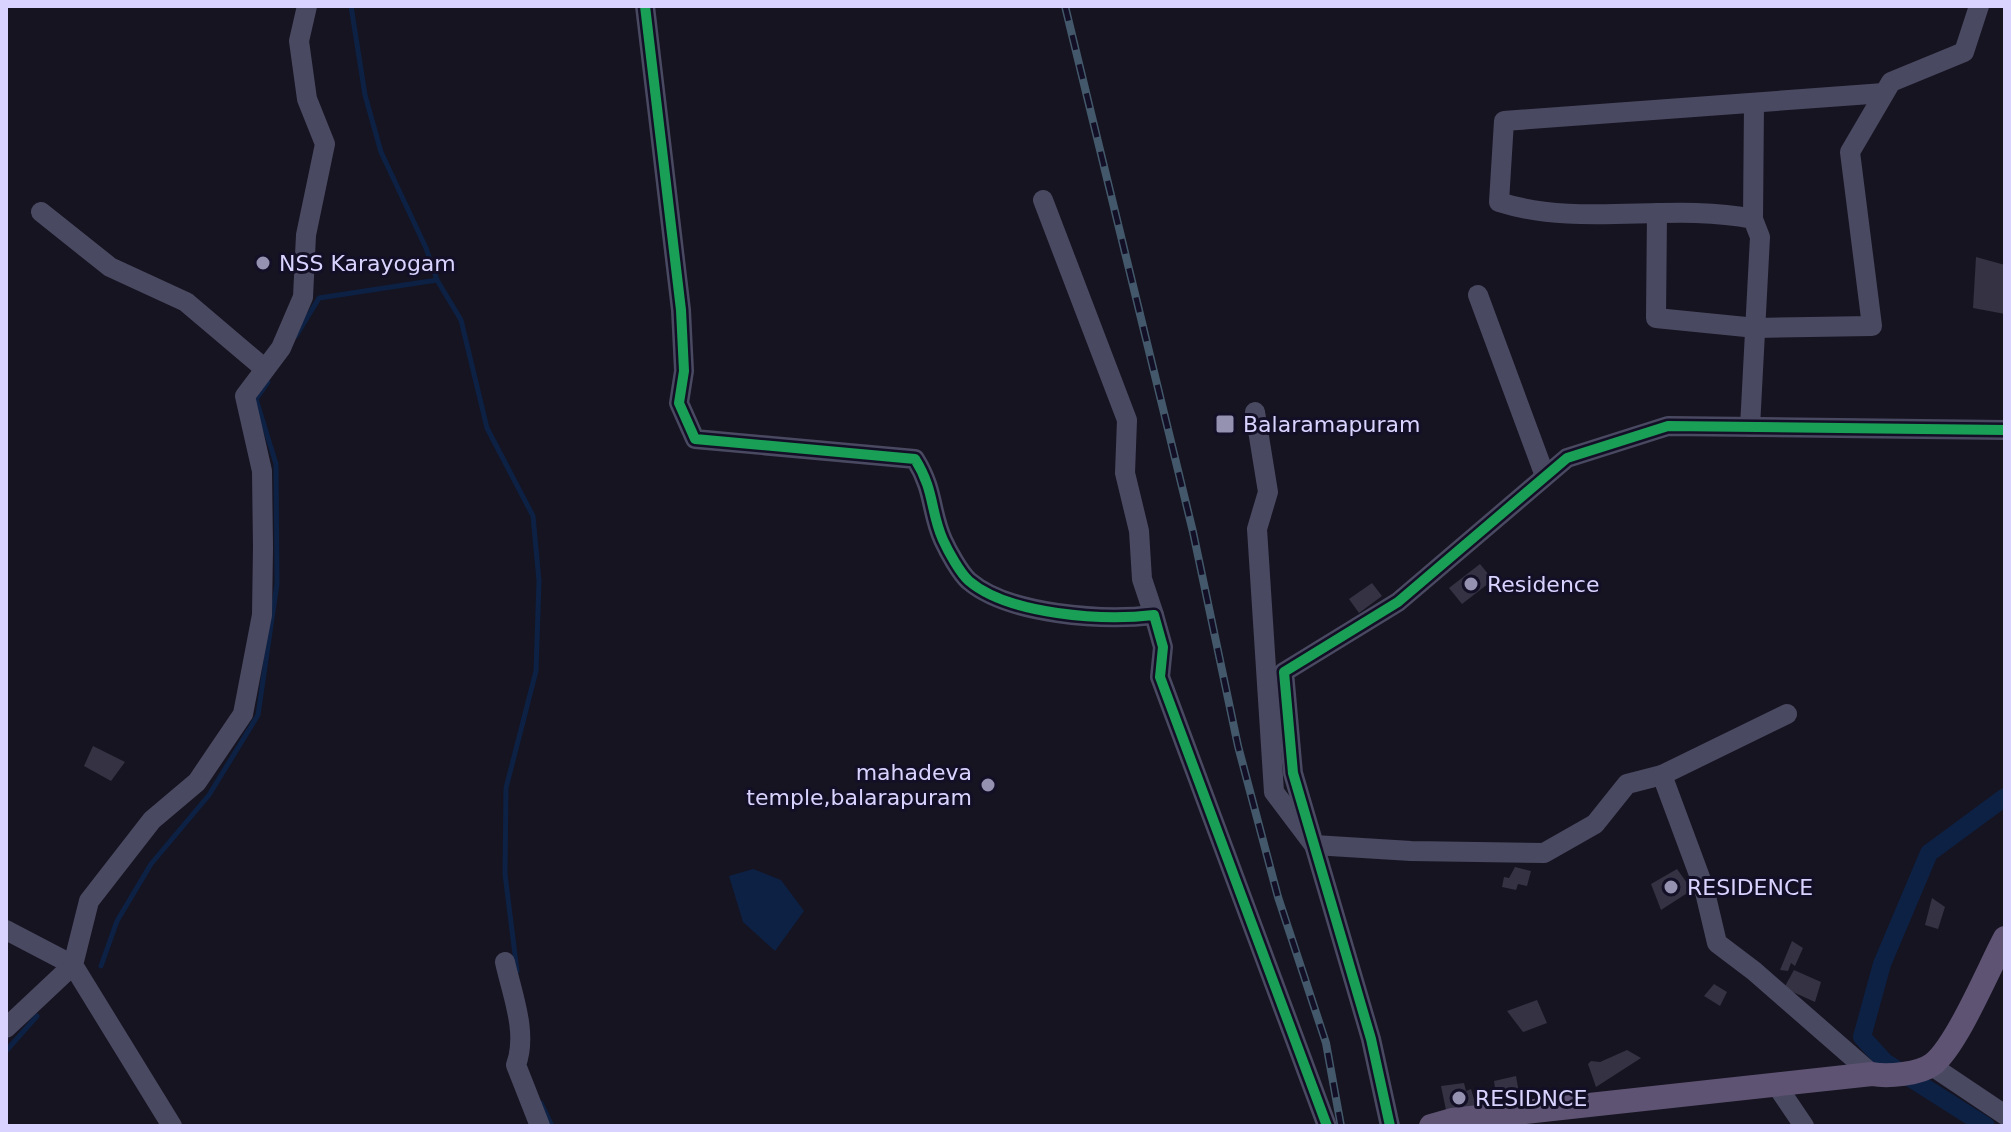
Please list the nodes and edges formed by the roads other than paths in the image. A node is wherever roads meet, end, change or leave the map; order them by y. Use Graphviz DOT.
graph roads {
  1 [pos="307,6"];
  2 [pos="645,6"];
  3 [pos="1979,6"];
  4 [pos="1884,93"];
  5 [pos="1754,103"];
  6 [pos="1043,200"];
  7 [pos="41,212"];
  8 [pos="1657,213"];
  9 [pos="1753,219"];
  10 [pos="1478,295"];
  11 [pos="1756,328"];
  12 [pos="265,369"];
  13 [pos="1255,412"];
  14 [pos="1750,427"];
  15 [pos="2005,430"];
  16 [pos="1545,476"];
  17 [pos="1154,615"];
  18 [pos="1787,714"];
  19 [pos="1662,775"];
  20 [pos="1314,845"];
  21 [pos="6,930"];
  22 [pos="2005,938"];
  23 [pos="505,962"];
  24 [pos="73,965"];
  25 [pos="6,1028"];
  26 [pos="1932,1066"];
  27 [pos="1880,1075"];
  28 [pos="1777,1086"];
  29 [pos="2005,1115"];
  30 [pos="172,1126"];
  31 [pos="540,1126"];
  32 [pos="1327,1126"];
  33 [pos="1390,1126"];
  34 [pos="1431,1126"];
  35 [pos="1804,1126"];
  1 -- 12 [label="street"];
  2 -- 17 [label="street"];
  3 -- 4 [label="street"];
  4 -- 5 [label="street"];
  4 -- 11 [label="street"];
  5 -- 8 [label="street"];
  5 -- 9 [label="street"];
  6 -- 17 [label="street"];
  7 -- 12 [label="street"];
  8 -- 9 [label="street"];
  8 -- 11 [label="street"];
  9 -- 11 [label="street"];
  10 -- 16 [label="street"];
  11 -- 14 [label="street"];
  12 -- 24 [label="street"];
  13 -- 20 [label="street"];
  14 -- 15 [label="street"];
  14 -- 16 [label="street"];
  16 -- 20 [label="street"];
  17 -- 32 [label="street"];
  18 -- 19 [label="street"];
  19 -- 20 [label="street"];
  19 -- 27 [label="street"];
  20 -- 33 [label="street"];
  21 -- 24 [label="street"];
  22 -- 26 [label="main road"];
  23 -- 31 [label="street"];
  24 -- 25 [label="street"];
  24 -- 30 [label="street"];
  26 -- 27 [label="main road"];
  26 -- 29 [label="street"];
  27 -- 28 [label="main road"];
  28 -- 34 [label="main road"];
  28 -- 35 [label="street"];
}
